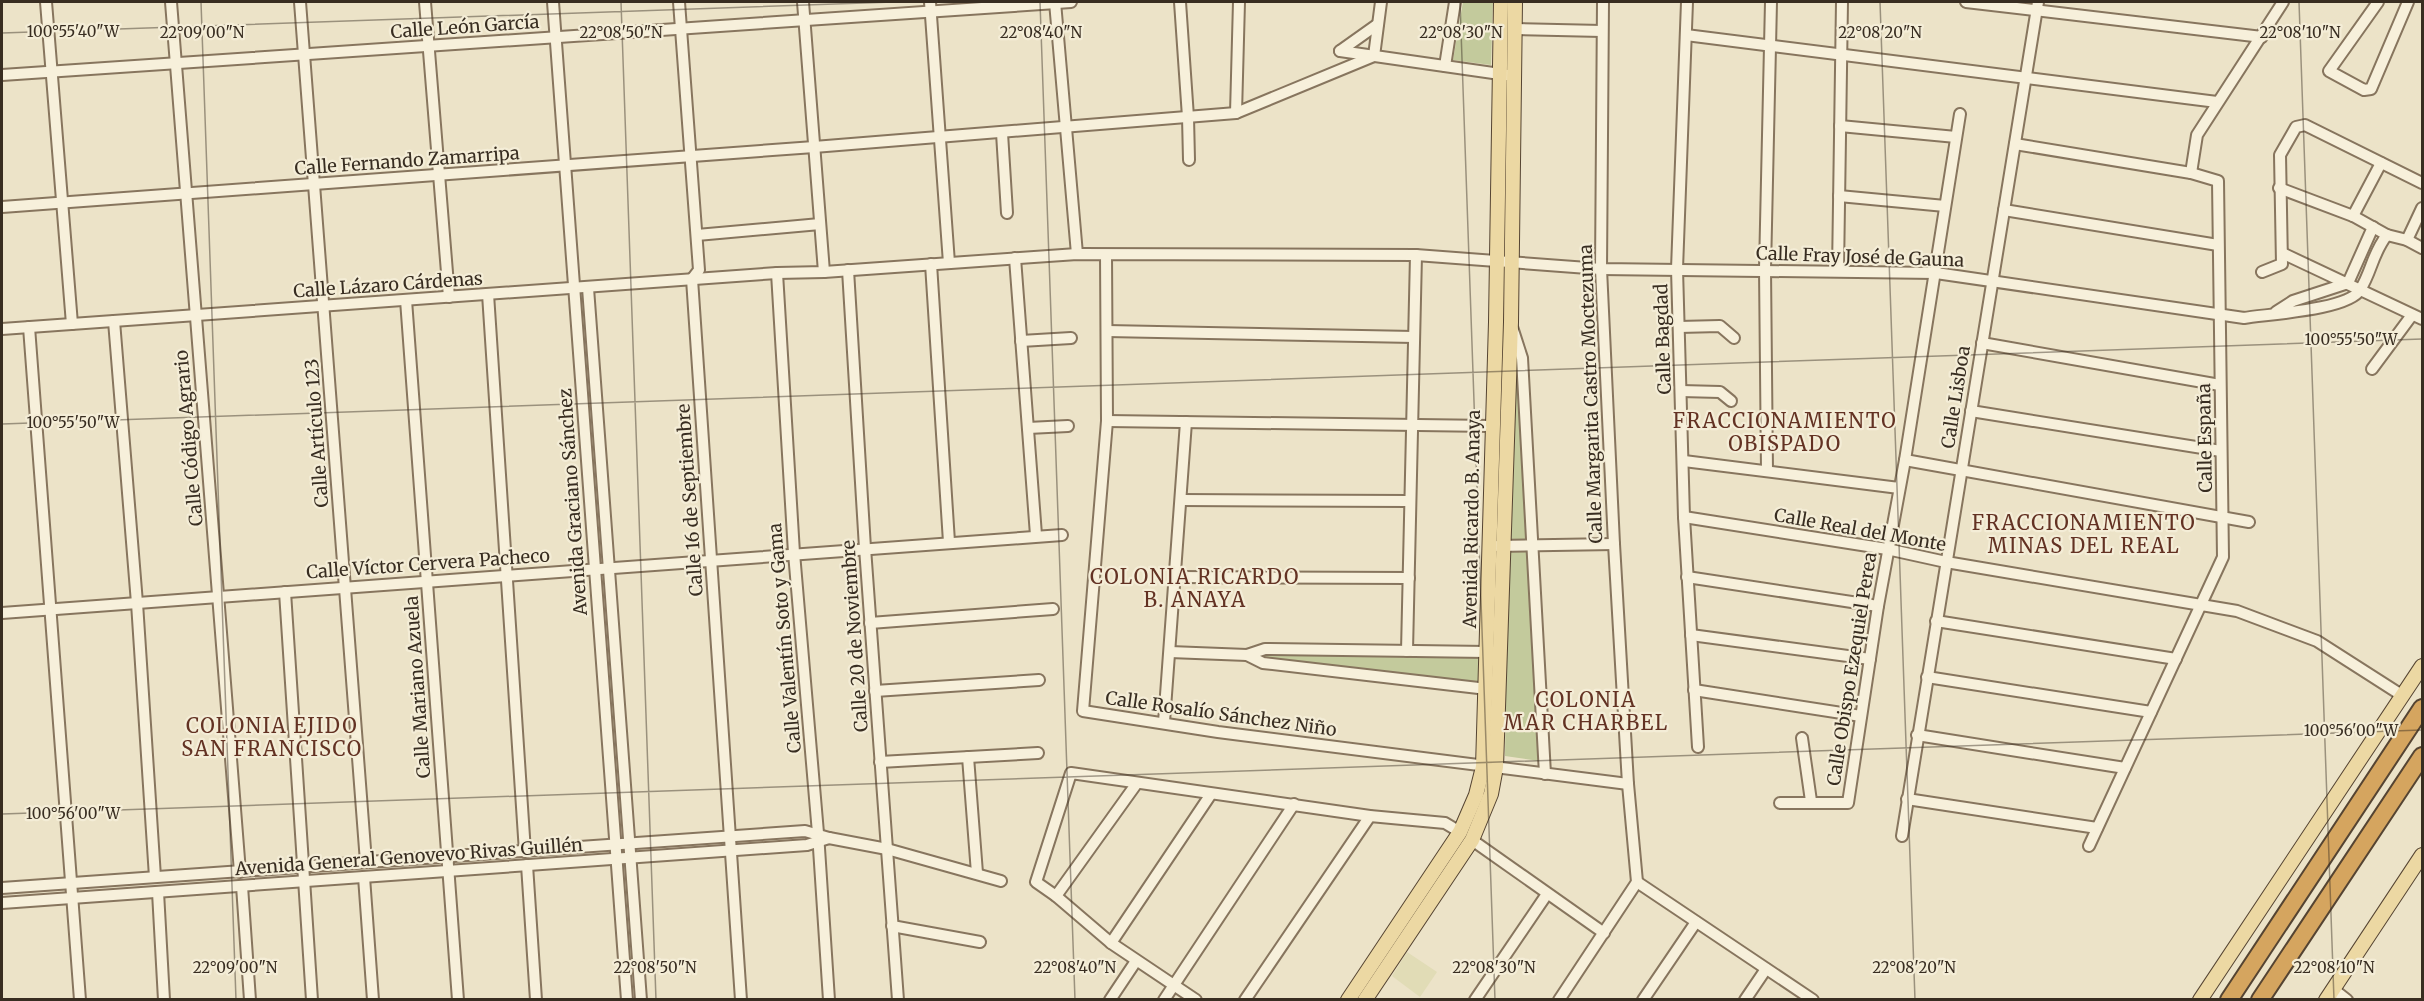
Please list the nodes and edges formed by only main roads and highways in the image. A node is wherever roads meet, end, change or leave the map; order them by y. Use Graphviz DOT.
graph roads {
  1 [pos="1501,2"];
  2 [pos="1515,2"];
  3 [pos="1506,75"];
  4 [pos="1504,262"];
  5 [pos="1496,546"];
  6 [pos="2422,666"];
  7 [pos="2422,708"];
  8 [pos="2422,756"];
  9 [pos="1489,767"];
  10 [pos="1466,836"];
  11 [pos="2422,855"];
  12 [pos="2330,994"];
  13 [pos="1348,999"];
  14 [pos="1365,999"];
  15 [pos="2200,999"];
  16 [pos="2229,999"];
  17 [pos="2260,999"];
  1 -- 3 [label="main road, Avenida Ricardo B. Anaya"];
  2 -- 3 [label="main road, Avenida Ricardo B. Anaya"];
  3 -- 4 [label="main road, Avenida Ricardo B. Anaya"];
  4 -- 5 [label="main road, Avenida Ricardo B. Anaya"];
  4 -- 5 [label="main road, Avenida Ricardo B. Anaya"];
  5 -- 9 [label="main road, Avenida Ricardo B. Anaya"];
  5 -- 9 [label="main road, Avenida Ricardo B. Anaya"];
  6 -- 15 [label="main road"];
  7 -- 16 [label="highway"];
  8 -- 17 [label="highway"];
  9 -- 10 [label="main road, Avenida Ricardo B. Anaya"];
  10 -- 13 [label="main road, Avenida Ricardo B. Anaya"];
  10 -- 14 [label="main road, Avenida Ricardo B. Anaya"];
  11 -- 12 [label="main road"];
}
